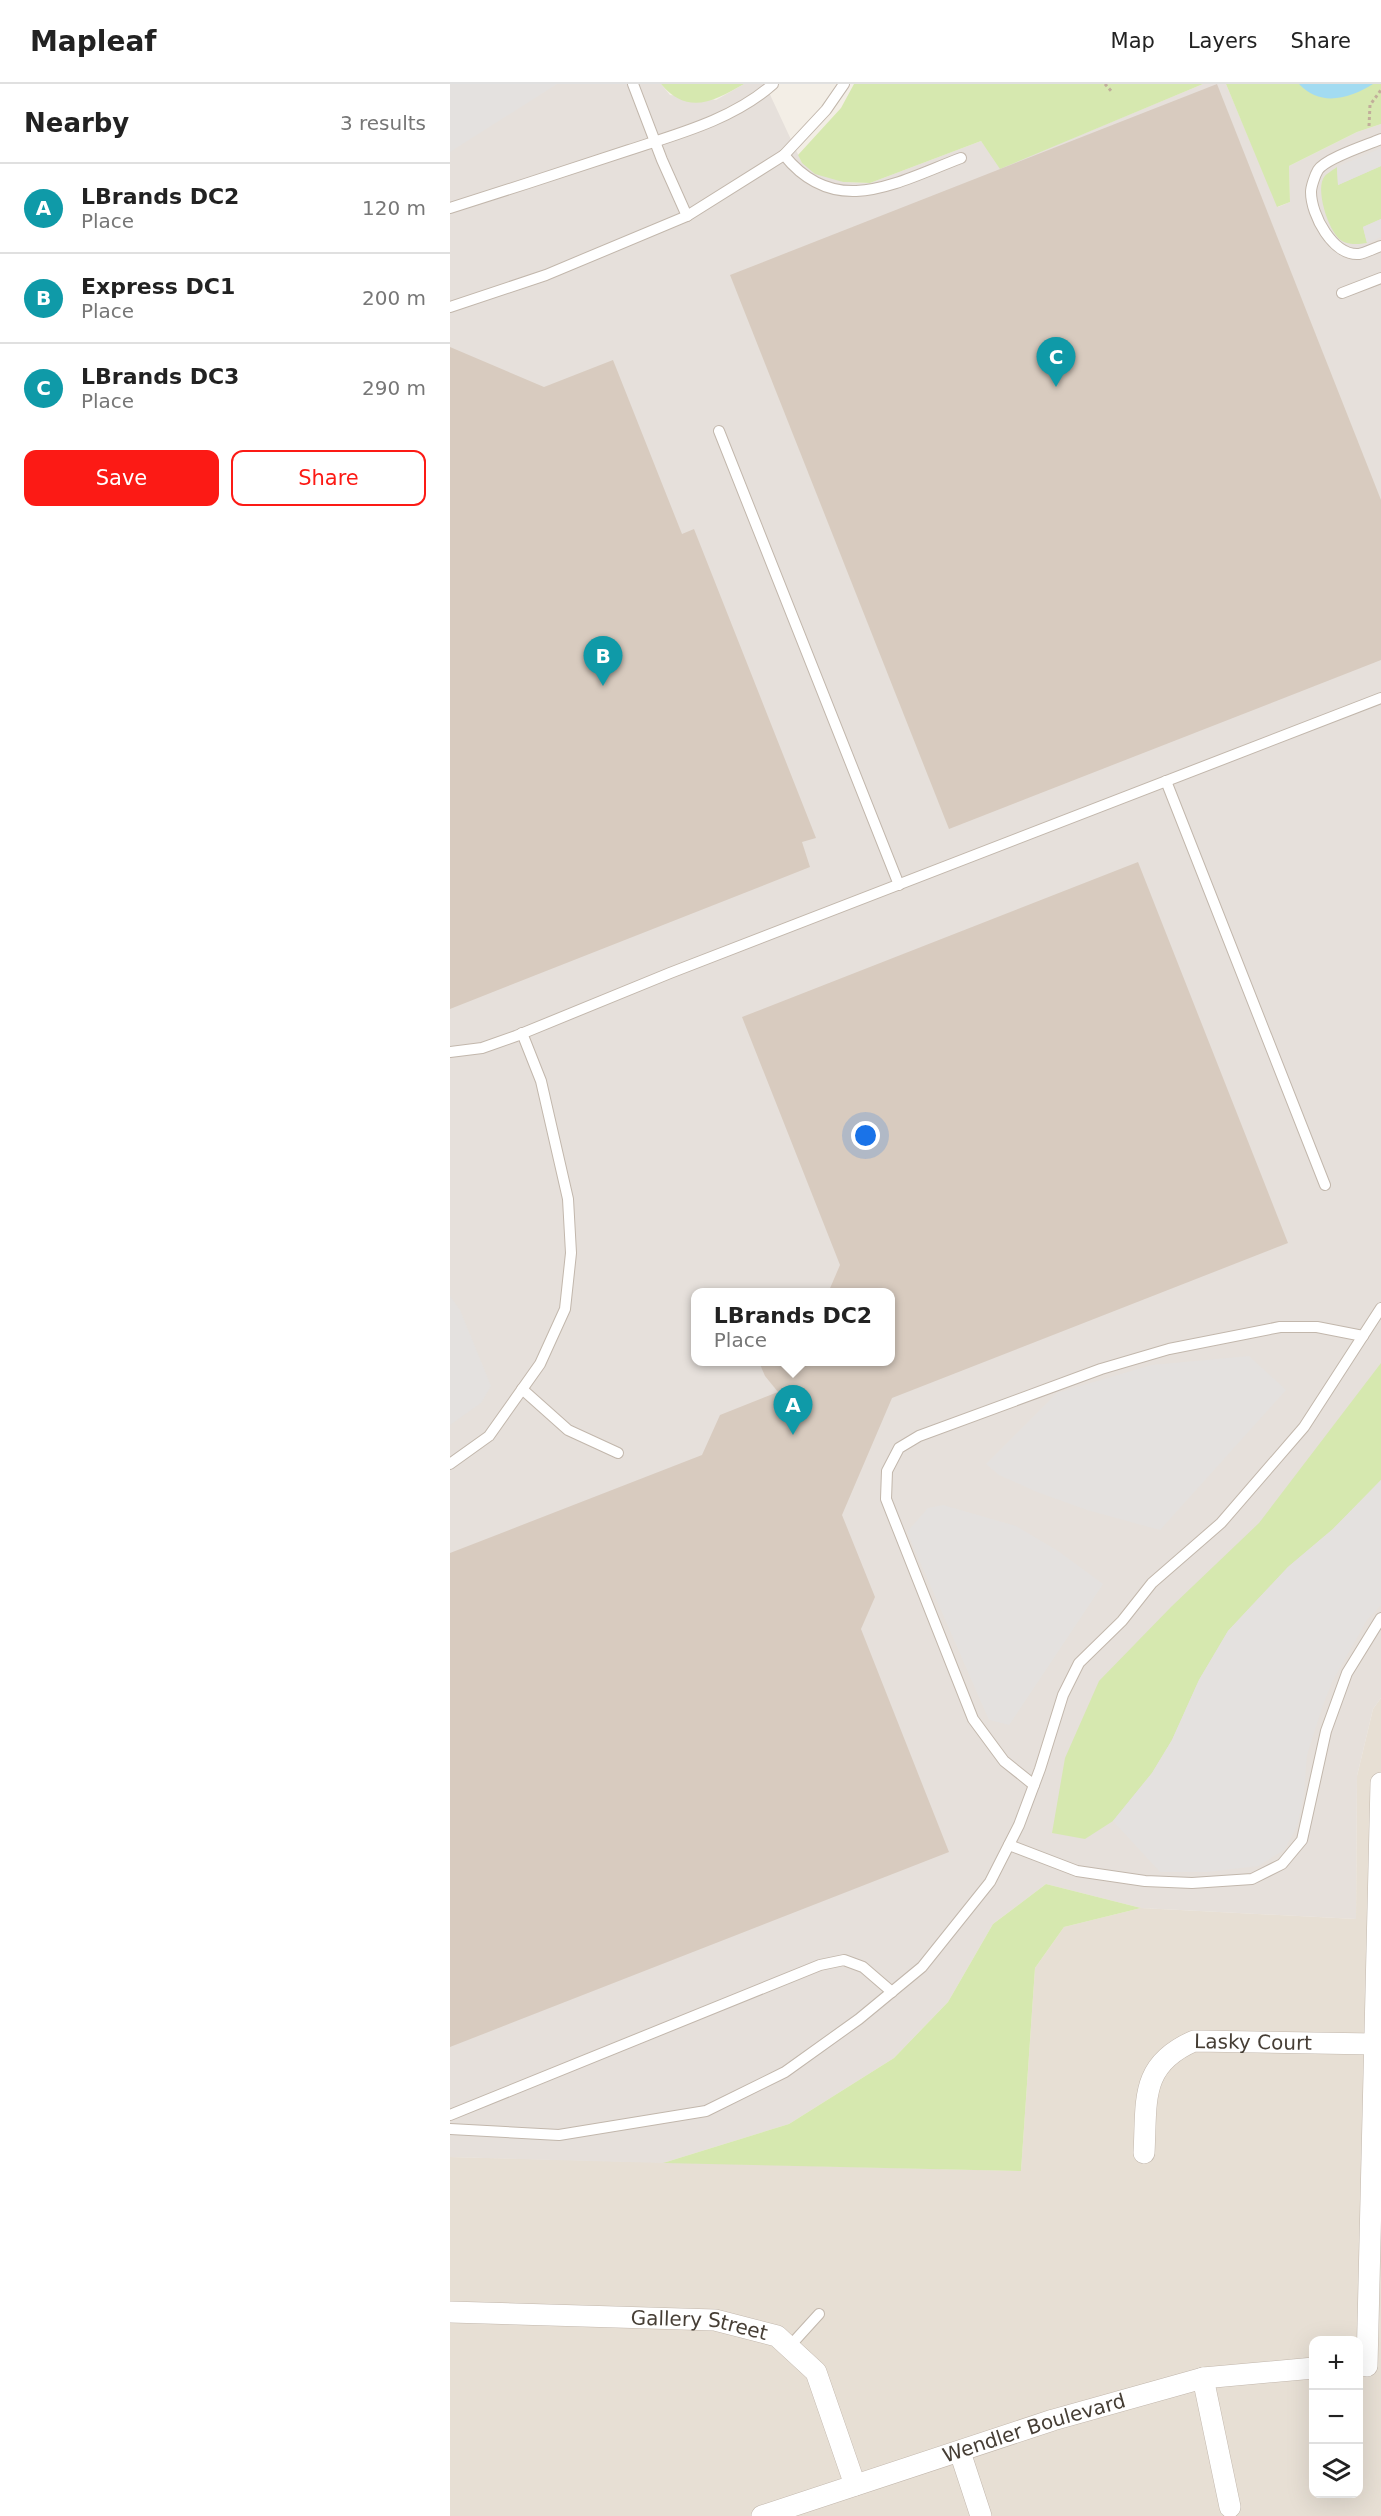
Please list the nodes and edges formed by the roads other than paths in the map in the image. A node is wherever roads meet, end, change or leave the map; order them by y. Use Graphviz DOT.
graph roads {
  1 [pos="633,84"];
  2 [pos="773,84"];
  3 [pos="844,84"];
  4 [pos="1381,139"];
  5 [pos="656,141"];
  6 [pos="784,155"];
  7 [pos="961,158"];
  8 [pos="450,208"];
  9 [pos="687,216"];
  10 [pos="1381,246"];
  11 [pos="1381,278"];
  12 [pos="1342,293"];
  13 [pos="450,307"];
  14 [pos="720,431"];
  15 [pos="1381,698"];
  16 [pos="1166,781"];
  17 [pos="899,885"];
  18 [pos="522,1033"];
  19 [pos="450,1052"];
  20 [pos="1325,1185"];
  21 [pos="1381,1308"];
  22 [pos="1363,1336"];
  23 [pos="522,1389"];
  24 [pos="618,1453"];
  25 [pos="450,1464"];
  26 [pos="1381,1618"];
  27 [pos="1381,1784"];
  28 [pos="1034,1785"];
  29 [pos="1009,1845"];
  30 [pos="892,1992"];
  31 [pos="1374,2044"];
  32 [pos="450,2115"];
  33 [pos="450,2129"];
  34 [pos="1376,2142"];
  35 [pos="1144,2152"];
  36 [pos="450,2312"];
  37 [pos="819,2314"];
  38 [pos="789,2347"];
  39 [pos="1369,2366"];
  40 [pos="1309,2368"];
  41 [pos="1203,2378"];
  42 [pos="960,2452"];
  43 [pos="855,2485"];
  44 [pos="1230,2507"];
  45 [pos="762,2516"];
  46 [pos="981,2516"];
  1 -- 5 [label="lane"];
  2 -- 5 [label="lane"];
  3 -- 6 [label="lane"];
  4 -- 10 [label="lane"];
  5 -- 8 [label="lane"];
  5 -- 9 [label="lane"];
  6 -- 7 [label="lane"];
  6 -- 9 [label="lane"];
  9 -- 13 [label="lane"];
  11 -- 12 [label="lane"];
  14 -- 17 [label="lane"];
  15 -- 16 [label="lane"];
  16 -- 17 [label="lane"];
  16 -- 20 [label="lane"];
  17 -- 18 [label="lane"];
  18 -- 19 [label="lane"];
  18 -- 23 [label="lane"];
  21 -- 22 [label="lane"];
  22 -- 28 [label="lane"];
  22 -- 28 [label="lane"];
  23 -- 24 [label="lane"];
  23 -- 25 [label="lane"];
  26 -- 29 [label="lane"];
  27 -- 31 [label="street"];
  28 -- 29 [label="lane"];
  29 -- 30 [label="lane"];
  30 -- 32 [label="lane"];
  30 -- 33 [label="lane"];
  31 -- 34 [label="street"];
  31 -- 35 [label="street, Lasky Court"];
  34 -- 39 [label="street"];
  36 -- 38 [label="street, Gallery Street"];
  37 -- 38 [label="lane"];
  38 -- 43 [label="street, Gallery Street"];
  40 -- 41 [label="street, Wendler Boulevard"];
  41 -- 42 [label="street, Wendler Boulevard"];
  41 -- 44 [label="street"];
  42 -- 43 [label="street, Wendler Boulevard"];
  42 -- 46 [label="street"];
  43 -- 45 [label="street, Wendler Boulevard"];
}
